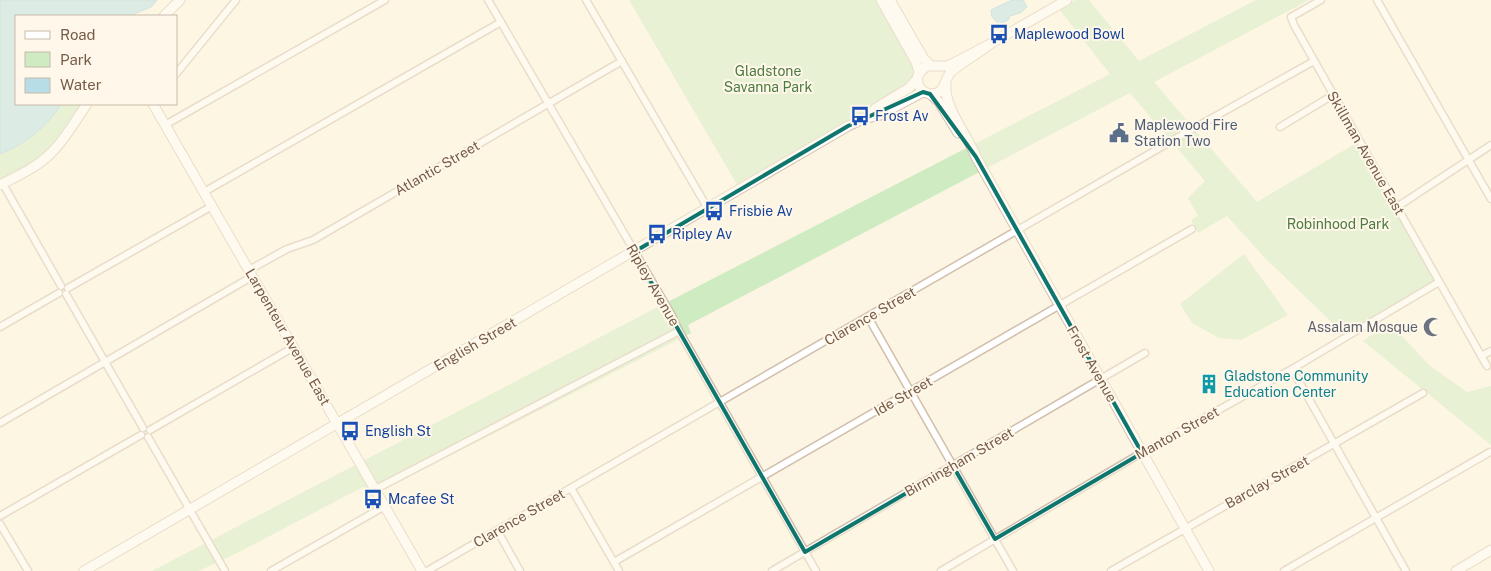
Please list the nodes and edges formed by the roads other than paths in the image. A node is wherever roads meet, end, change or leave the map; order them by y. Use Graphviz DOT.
graph roads {
  1 [pos="180,0"];
  2 [pos="236,0"];
  3 [pos="369,0"];
  4 [pos="385,0"];
  5 [pos="488,0"];
  6 [pos="586,0"];
  7 [pos="881,0"];
  8 [pos="890,0"];
  9 [pos="1067,0"];
  10 [pos="1321,0"];
  11 [pos="1377,0"];
  12 [pos="373,7"];
  13 [pos="165,15"];
  14 [pos="500,22"];
  15 [pos="990,44"];
  16 [pos="622,61"];
  17 [pos="1314,61"];
  18 [pos="934,65"];
  19 [pos="178,72"];
  20 [pos="918,75"];
  21 [pos="946,83"];
  22 [pos="927,93"];
  23 [pos="1333,95"];
  24 [pos="548,104"];
  25 [pos="86,105"];
  26 [pos="154,105"];
  27 [pos="866,118"];
  28 [pos="165,125"];
  29 [pos="1280,126"];
  30 [pos="1491,145"];
  31 [pos="976,157"];
  32 [pos="1469,160"];
  33 [pos="2,185"];
  34 [pos="204,192"];
  35 [pos="1491,199"];
  36 [pos="212,206"];
  37 [pos="1397,207"];
  38 [pos="707,208"];
  39 [pos="1192,230"];
  40 [pos="1016,232"];
  41 [pos="634,252"];
  42 [pos="251,273"];
  43 [pos="1440,282"];
  44 [pos="64,290"];
  45 [pos="1058,306"];
  46 [pos="868,317"];
  47 [pos="0,327"];
  48 [pos="679,331"];
  49 [pos="294,347"];
  50 [pos="1491,351"];
  51 [pos="1146,352"];
  52 [pos="1481,356"];
  53 [pos="106,363"];
  54 [pos="1487,366"];
  55 [pos="1292,369"];
  56 [pos="1100,379"];
  57 [pos="911,392"];
  58 [pos="1422,393"];
  59 [pos="720,402"];
  60 [pos="0,423"];
  61 [pos="338,423"];
  62 [pos="146,432"];
  63 [pos="1334,444"];
  64 [pos="1490,452"];
  65 [pos="1142,453"];
  66 [pos="953,466"];
  67 [pos="763,478"];
  68 [pos="571,488"];
  69 [pos="376,489"];
  70 [pos="385,506"];
  71 [pos="190,510"];
  72 [pos="0,516"];
  73 [pos="1376,519"];
  74 [pos="0,524"];
  75 [pos="1184,528"];
  76 [pos="497,530"];
  77 [pos="995,540"];
  78 [pos="1491,550"];
  79 [pos="805,552"];
  80 [pos="614,562"];
  81 [pos="28,571"];
  82 [pos="84,571"];
  83 [pos="225,571"];
  84 [pos="271,571"];
  85 [pos="422,571"];
  86 [pos="427,571"];
  87 [pos="520,571"];
  88 [pos="619,571"];
  89 [pos="772,571"];
  90 [pos="816,571"];
  91 [pos="941,571"];
  92 [pos="1013,571"];
  93 [pos="1111,571"];
  94 [pos="1209,571"];
  95 [pos="1284,571"];
  96 [pos="1406,571"];
  97 [pos="1456,571"];
  1 -- 13 [label="street"];
  2 -- 19 [label="street"];
  3 -- 12 [label="street"];
  4 -- 12 [label="street"];
  5 -- 14 [label="street, Ripley Avenue"];
  6 -- 16 [label="street"];
  7 -- 20 [label="street"];
  8 -- 18 [label="street"];
  9 -- 15 [label="street"];
  10 -- 17 [label="street, Skillman Avenue East"];
  11 -- 32 [label="street"];
  12 -- 28 [label="street"];
  14 -- 24 [label="street, Ripley Avenue"];
  14 -- 34 [label="street"];
  15 -- 18 [label="street"];
  15 -- 21 [label="street"];
  16 -- 24 [label="street, Atlantic Street"];
  16 -- 38 [label="street"];
  17 -- 23 [label="street, Skillman Avenue East"];
  17 -- 40 [label="street, Clarence Street"];
  18 -- 20 [label="street"];
  18 -- 21 [label="street"];
  20 -- 22 [label="street"];
  20 -- 27 [label="street, English Street"];
  21 -- 22 [label="street"];
  21 -- 31 [label="street, Frost Avenue"];
  22 -- 27 [label="street, English Street"];
  22 -- 31 [label="street, Frost Avenue"];
  23 -- 29 [label="street"];
  23 -- 37 [label="street, Skillman Avenue East"];
  24 -- 41 [label="street, Ripley Avenue"];
  24 -- 42 [label="street, Atlantic Street"];
  25 -- 33 [label="street"];
  26 -- 28 [label="street, Larpenteur Avenue East"];
  27 -- 38 [label="street, English Street"];
  28 -- 34 [label="street, Larpenteur Avenue East"];
  30 -- 32 [label="street"];
  31 -- 40 [label="street, Frost Avenue"];
  32 -- 35 [label="street"];
  32 -- 37 [label="street"];
  33 -- 44 [label="street"];
  34 -- 36 [label="street, Larpenteur Avenue East"];
  36 -- 42 [label="street, Larpenteur Avenue East"];
  36 -- 44 [label="street"];
  37 -- 43 [label="street, Skillman Avenue East"];
  38 -- 41 [label="street, English Street"];
  39 -- 45 [label="street, Ide Street"];
  40 -- 45 [label="street, Frost Avenue"];
  40 -- 46 [label="street, Clarence Street"];
  41 -- 48 [label="street, Ripley Avenue"];
  41 -- 61 [label="street, English Street"];
  42 -- 49 [label="street, Larpenteur Avenue East"];
  42 -- 53 [label="street, Atlantic Street"];
  43 -- 52 [label="street, Skillman Avenue East"];
  43 -- 55 [label="street, Manton Street"];
  44 -- 47 [label="street"];
  44 -- 53 [label="street"];
  45 -- 56 [label="street, Frost Avenue"];
  45 -- 57 [label="street, Ide Street"];
  46 -- 57 [label="street"];
  46 -- 59 [label="street, Clarence Street"];
  48 -- 59 [label="street, Ripley Avenue"];
  48 -- 69 [label="street"];
  49 -- 61 [label="street, Larpenteur Avenue East"];
  49 -- 62 [label="street"];
  50 -- 52 [label="street"];
  51 -- 56 [label="street, Birmingham Street"];
  52 -- 54 [label="street, Skillman Avenue East"];
  53 -- 60 [label="street, Atlantic Street"];
  53 -- 62 [label="street"];
  55 -- 63 [label="street"];
  55 -- 65 [label="street, Manton Street"];
  56 -- 65 [label="street, Frost Avenue"];
  56 -- 66 [label="street, Birmingham Street"];
  57 -- 66 [label="street"];
  57 -- 67 [label="street, Ide Street"];
  58 -- 63 [label="street, Barclay Street"];
  59 -- 67 [label="street, Ripley Avenue"];
  59 -- 68 [label="street, Clarence Street"];
  61 -- 69 [label="street, Larpenteur Avenue East"];
  61 -- 71 [label="street, English Street"];
  62 -- 71 [label="street"];
  62 -- 72 [label="street"];
  63 -- 73 [label="street"];
  63 -- 75 [label="street, Barclay Street"];
  64 -- 73 [label="street"];
  65 -- 75 [label="street, Frost Avenue"];
  65 -- 77 [label="street, Manton Street"];
  66 -- 77 [label="street"];
  66 -- 79 [label="street, Birmingham Street"];
  67 -- 79 [label="street, Ripley Avenue"];
  67 -- 80 [label="street, Ide Street"];
  68 -- 76 [label="street, Clarence Street"];
  68 -- 80 [label="street"];
  69 -- 70 [label="street, Larpenteur Avenue East"];
  70 -- 84 [label="street"];
  70 -- 85 [label="street, Larpenteur Avenue East"];
  71 -- 82 [label="street, English Street"];
  71 -- 83 [label="street"];
  73 -- 95 [label="street"];
  73 -- 96 [label="street"];
  74 -- 81 [label="street"];
  75 -- 93 [label="street, Barclay Street"];
  75 -- 94 [label="street, Frost Avenue"];
  76 -- 86 [label="street, Clarence Street"];
  76 -- 87 [label="street"];
  77 -- 91 [label="street, Manton Street"];
  77 -- 92 [label="street"];
  78 -- 97 [label="street"];
  79 -- 89 [label="street, Birmingham Street"];
  79 -- 90 [label="street, Ripley Avenue"];
  80 -- 88 [label="street"];
}
